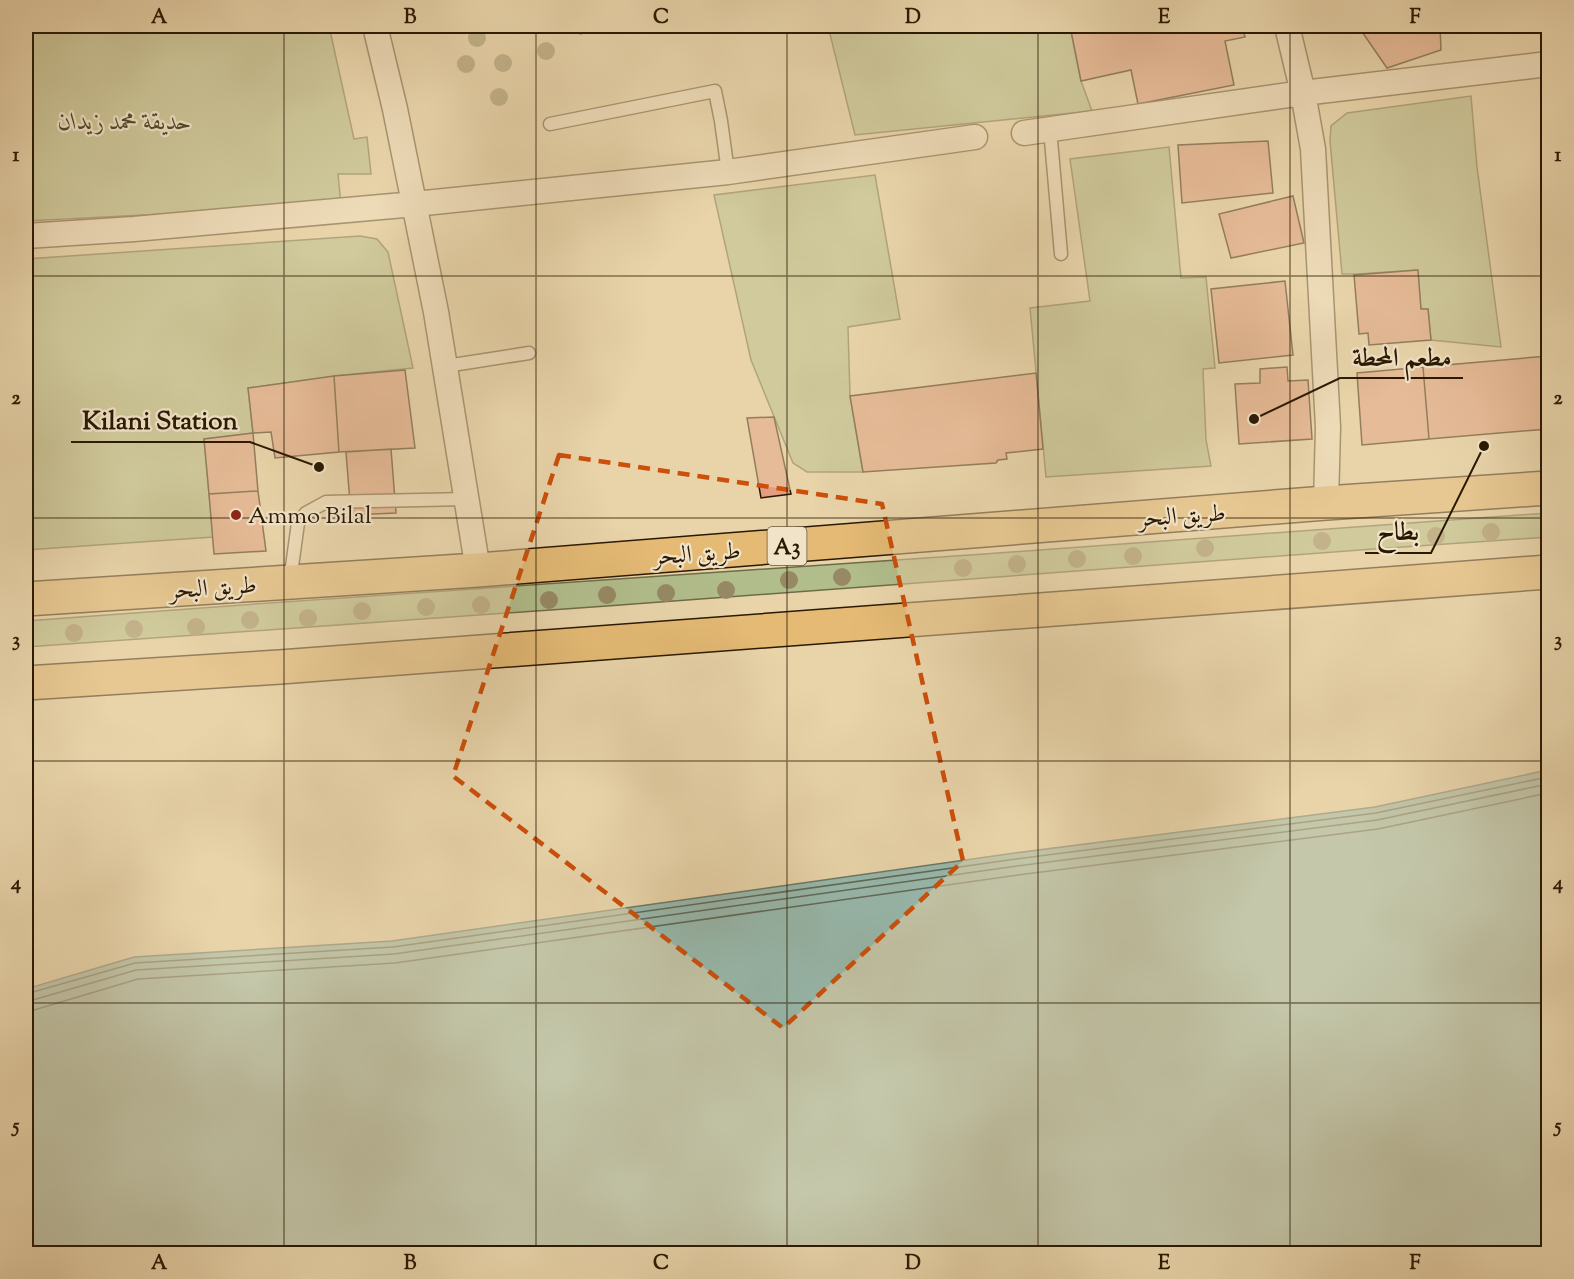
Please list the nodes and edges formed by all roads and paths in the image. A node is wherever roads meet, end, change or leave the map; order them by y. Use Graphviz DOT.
graph roads {
  1 [pos="375,26"];
  2 [pos="1287,26"];
  3 [pos="1548,64"];
  4 [pos="1304,93"];
  5 [pos="550,124"];
  6 [pos="1050,129"];
  7 [pos="1024,133"];
  8 [pos="975,137"];
  9 [pos="728,172"];
  10 [pos="415,204"];
  11 [pos="26,236"];
  12 [pos="1061,254"];
  13 [pos="529,353"];
  14 [pos="446,366"];
  15 [pos="1548,488"];
  16 [pos="467,499"];
  17 [pos="1326,503"];
  18 [pos="478,570"];
  19 [pos="1548,572"];
  20 [pos="290,582"];
  21 [pos="26,599"];
  22 [pos="26,683"];
  1 -- 10 [label="street"];
  2 -- 4 [label="street"];
  3 -- 4 [label="street"];
  4 -- 6 [label="street"];
  4 -- 17 [label="street"];
  5 -- 9 [label="lane"];
  6 -- 7 [label="street"];
  6 -- 12 [label="lane"];
  8 -- 9 [label="street"];
  9 -- 10 [label="street"];
  10 -- 11 [label="street"];
  10 -- 14 [label="street"];
  13 -- 14 [label="lane"];
  14 -- 16 [label="street"];
  15 -- 17 [label="highway, طريق البحر / A3"];
  16 -- 18 [label="street"];
  16 -- 20 [label="lane"];
  17 -- 18 [label="highway, طريق البحر / A3"];
  18 -- 20 [label="highway, طريق البحر / A3"];
  19 -- 22 [label="highway"];
  20 -- 21 [label="highway, طريق البحر / A3"];
}
